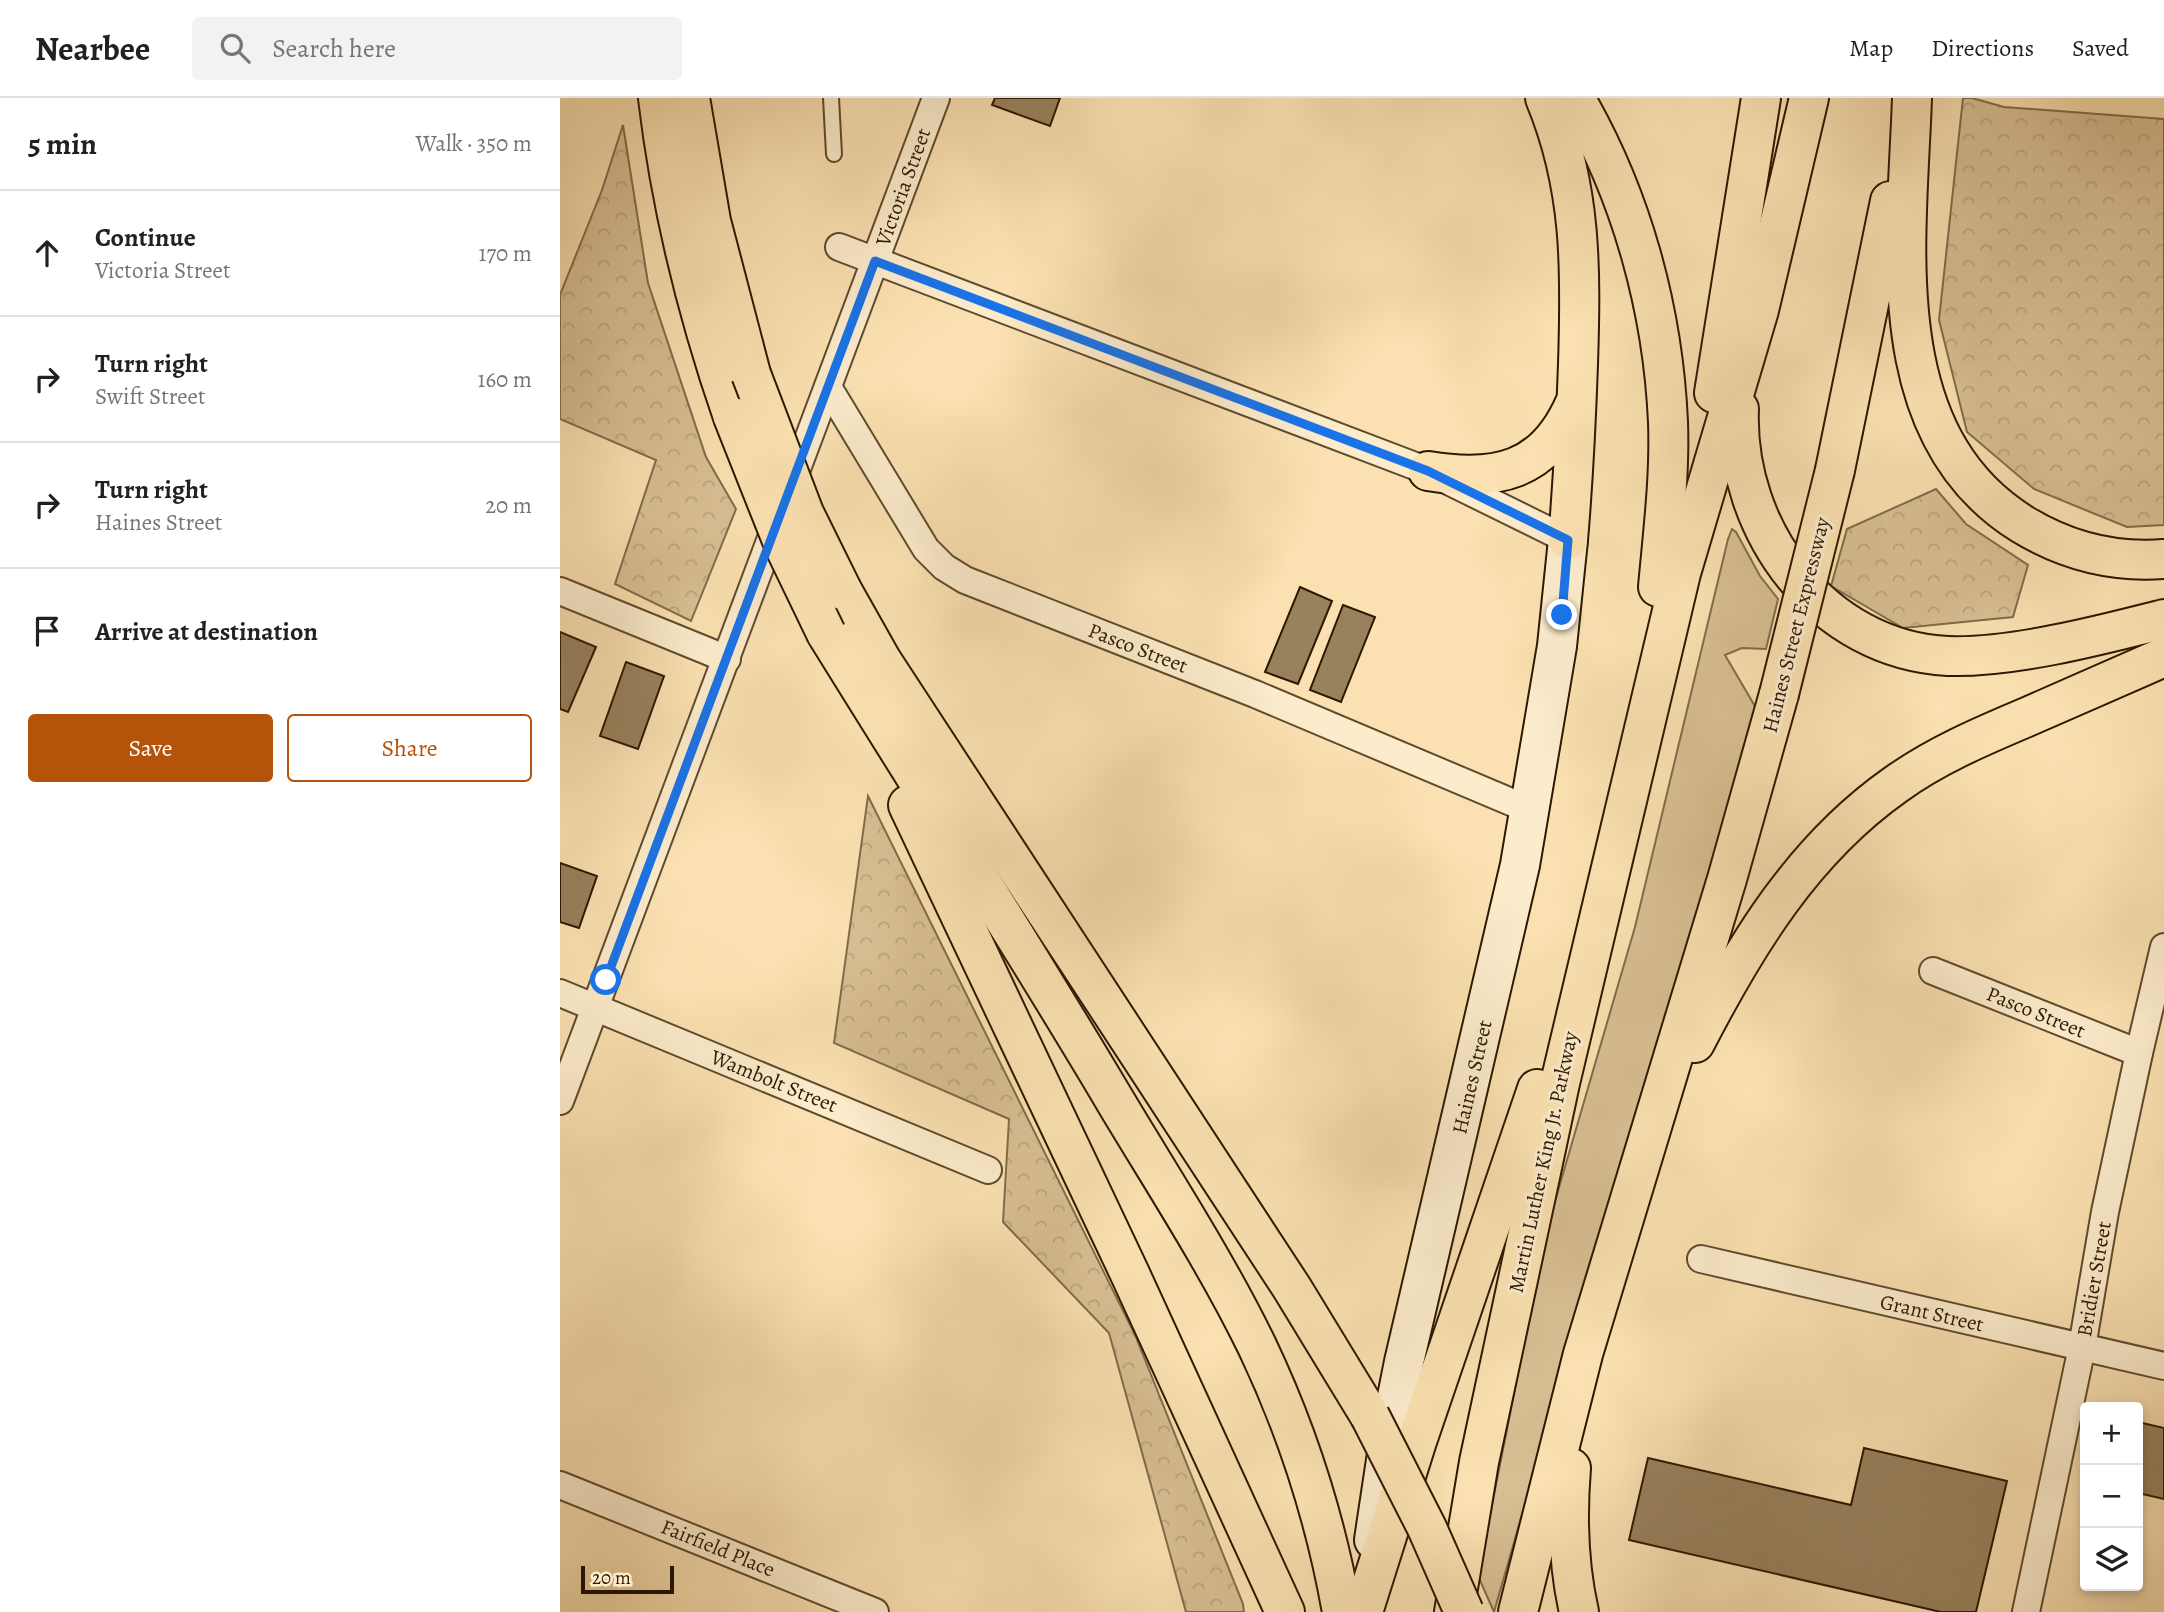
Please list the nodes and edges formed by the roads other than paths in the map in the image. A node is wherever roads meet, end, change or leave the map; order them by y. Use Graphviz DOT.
graph roads {
  1 [pos="657,98"];
  2 [pos="690,98"];
  3 [pos="831,98"];
  4 [pos="936,98"];
  5 [pos="1545,98"];
  6 [pos="1575,98"];
  7 [pos="1761,98"];
  8 [pos="1810,98"];
  9 [pos="1910,98"];
  10 [pos="834,154"];
  11 [pos="839,247"];
  12 [pos="875,261"];
  13 [pos="1750,342"];
  14 [pos="828,387"];
  15 [pos="1577,398"];
  16 [pos="1428,471"];
  17 [pos="1568,540"];
  18 [pos="2164,559"];
  19 [pos="1681,573"];
  20 [pos="560,591"];
  21 [pos="2164,619"];
  22 [pos="826,633"];
  23 [pos="2164,657"];
  24 [pos="727,659"];
  25 [pos="1647,716"];
  26 [pos="1530,810"];
  27 [pos="1609,878"];
  28 [pos="2164,947"];
  29 [pos="1933,971"];
  30 [pos="560,993"];
  31 [pos="596,1007"];
  32 [pos="2139,1054"];
  33 [pos="560,1101"];
  34 [pos="1647,1142"];
  35 [pos="988,1170"];
  36 [pos="1701,1259"];
  37 [pos="2082,1347"];
  38 [pos="1583,1354"];
  39 [pos="2164,1366"];
  40 [pos="560,1485"];
  41 [pos="1580,1604"];
  42 [pos="875,1612"];
  43 [pos="1285,1612"];
  44 [pos="1342,1612"];
  45 [pos="1362,1612"];
  46 [pos="1454,1612"];
  47 [pos="1464,1612"];
  48 [pos="1518,1612"];
  49 [pos="2026,1612"];
  1 -- 22 [label="highway, bridge"];
  2 -- 47 [label="highway, bridge"];
  3 -- 10 [label="lane"];
  4 -- 12 [label="street, Victoria Street"];
  5 -- 15 [label="highway"];
  6 -- 25 [label="highway"];
  7 -- 19 [label="highway"];
  8 -- 13 [label="highway"];
  9 -- 18 [label="highway"];
  9 -- 34 [label="highway, Haines Street Expressway, bridge"];
  11 -- 12 [label="street"];
  12 -- 14 [label="street, Victoria Street"];
  12 -- 16 [label="street"];
  13 -- 19 [label="highway"];
  13 -- 21 [label="highway"];
  14 -- 24 [label="street, Victoria Street"];
  14 -- 26 [label="street, Pasco Street"];
  15 -- 16 [label="highway"];
  15 -- 17 [label="highway"];
  16 -- 17 [label="street"];
  17 -- 26 [label="street, Haines Street"];
  19 -- 25 [label="highway"];
  20 -- 24 [label="street"];
  22 -- 43 [label="highway"];
  22 -- 44 [label="highway"];
  23 -- 34 [label="highway"];
  24 -- 31 [label="street, Victoria Street"];
  25 -- 27 [label="highway, Martin Luther King Jr. Parkway"];
  26 -- 45 [label="street, Haines Street"];
  27 -- 45 [label="highway"];
  27 -- 46 [label="highway, Martin Luther King Jr. Parkway"];
  28 -- 32 [label="street, Bridier Street"];
  29 -- 32 [label="street, Pasco Street"];
  30 -- 31 [label="street, Wambolt Street"];
  31 -- 33 [label="street, Victoria Street"];
  31 -- 35 [label="street, Wambolt Street"];
  32 -- 37 [label="street, Bridier Street"];
  34 -- 38 [label="highway"];
  36 -- 37 [label="street, Grant Street"];
  37 -- 39 [label="street, Grant Street"];
  37 -- 49 [label="street, Bridier Street"];
  38 -- 41 [label="highway"];
  38 -- 48 [label="highway"];
  40 -- 42 [label="street, Fairfield Place"];
}
